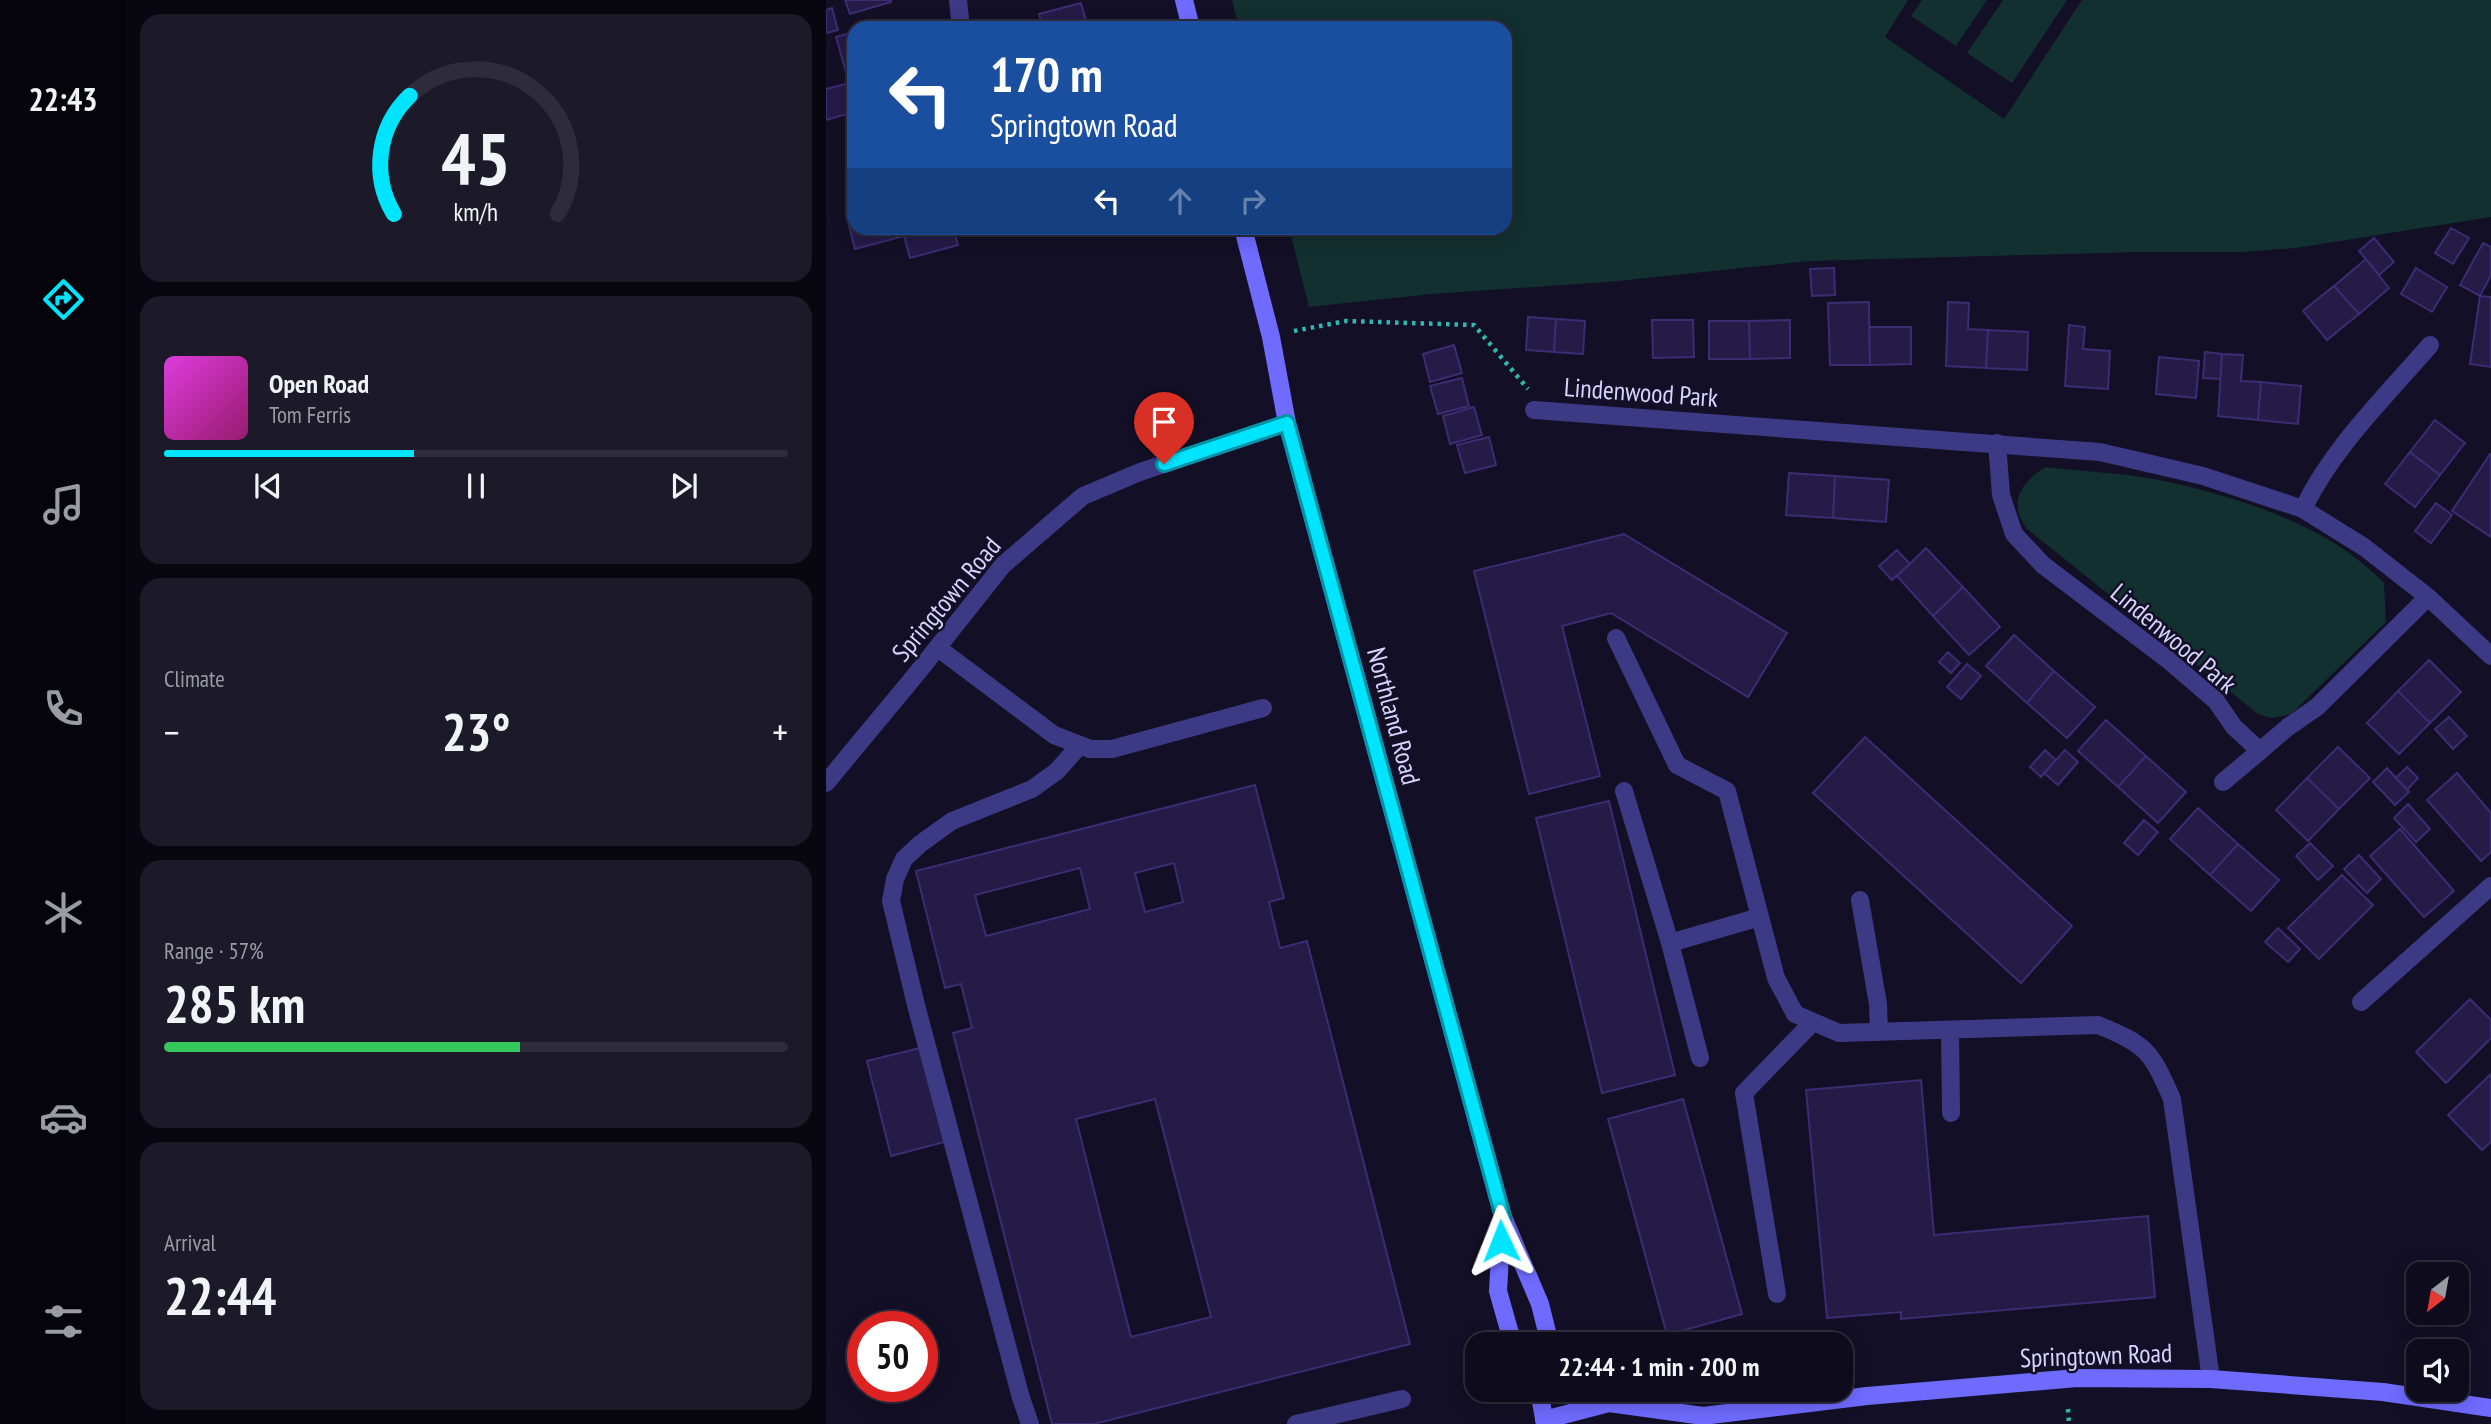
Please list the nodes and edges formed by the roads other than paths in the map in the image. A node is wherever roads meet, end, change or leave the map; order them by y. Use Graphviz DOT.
graph roads {
  1 [pos="958,0"];
  2 [pos="1184,0"];
  3 [pos="960,21"];
  4 [pos="1189,21"];
  5 [pos="1245,235"];
  6 [pos="2430,345"];
  7 [pos="1534,410"];
  8 [pos="1287,423"];
  9 [pos="1997,443"];
  10 [pos="2302,509"];
  11 [pos="2428,597"];
  12 [pos="1616,638"];
  13 [pos="937,648"];
  14 [pos="2491,656"];
  15 [pos="1263,708"];
  16 [pos="1080,745"];
  17 [pos="2260,751"];
  18 [pos="2223,782"];
  19 [pos="826,783"];
  20 [pos="1624,791"];
  21 [pos="2491,886"];
  22 [pos="1860,900"];
  23 [pos="1760,917"];
  24 [pos="1671,943"];
  25 [pos="2361,1002"];
  26 [pos="1813,1022"];
  27 [pos="1950,1030"];
  28 [pos="1879,1032"];
  29 [pos="1700,1058"];
  30 [pos="1951,1114"];
  31 [pos="1503,1217"];
  32 [pos="1777,1294"];
  33 [pos="1510,1332"];
  34 [pos="1547,1332"];
  35 [pos="2211,1379"];
  36 [pos="1402,1399"];
  37 [pos="1541,1402"];
  38 [pos="2491,1408"];
  39 [pos="1703,1416"];
  40 [pos="1544,1422"];
  41 [pos="1030,1424"];
  42 [pos="1296,1424"];
  43 [pos="1686,1424"];
  1 -- 3 [label="street"];
  2 -- 4 [label="main road"];
  5 -- 8 [label="main road, Northland Road"];
  6 -- 10 [label="street"];
  7 -- 9 [label="street, Lindenwood Park"];
  8 -- 13 [label="street, Springtown Road"];
  8 -- 31 [label="main road, Northland Road"];
  9 -- 10 [label="street, Lindenwood Park"];
  9 -- 17 [label="street, Lindenwood Park"];
  10 -- 11 [label="street, Lindenwood Park"];
  11 -- 14 [label="street, Lindenwood Park"];
  11 -- 17 [label="street"];
  12 -- 23 [label="street"];
  13 -- 16 [label="street"];
  13 -- 19 [label="street, Springtown Road"];
  15 -- 16 [label="street"];
  16 -- 41 [label="street"];
  17 -- 18 [label="street"];
  20 -- 24 [label="street"];
  21 -- 25 [label="street"];
  22 -- 28 [label="street"];
  23 -- 24 [label="street"];
  23 -- 26 [label="street"];
  24 -- 29 [label="street"];
  26 -- 28 [label="street"];
  26 -- 32 [label="street"];
  27 -- 28 [label="street"];
  27 -- 30 [label="street"];
  27 -- 35 [label="street"];
  31 -- 33 [label="main road, Northland Road"];
  31 -- 34 [label="main road, Northland Road"];
  35 -- 38 [label="main road, Springtown Road"];
  35 -- 39 [label="main road, Springtown Road"];
  36 -- 42 [label="street"];
  37 -- 40 [label="main road"];
  39 -- 40 [label="main road, Springtown Road"];
  39 -- 43 [label="main road, Springtown Road"];
}
